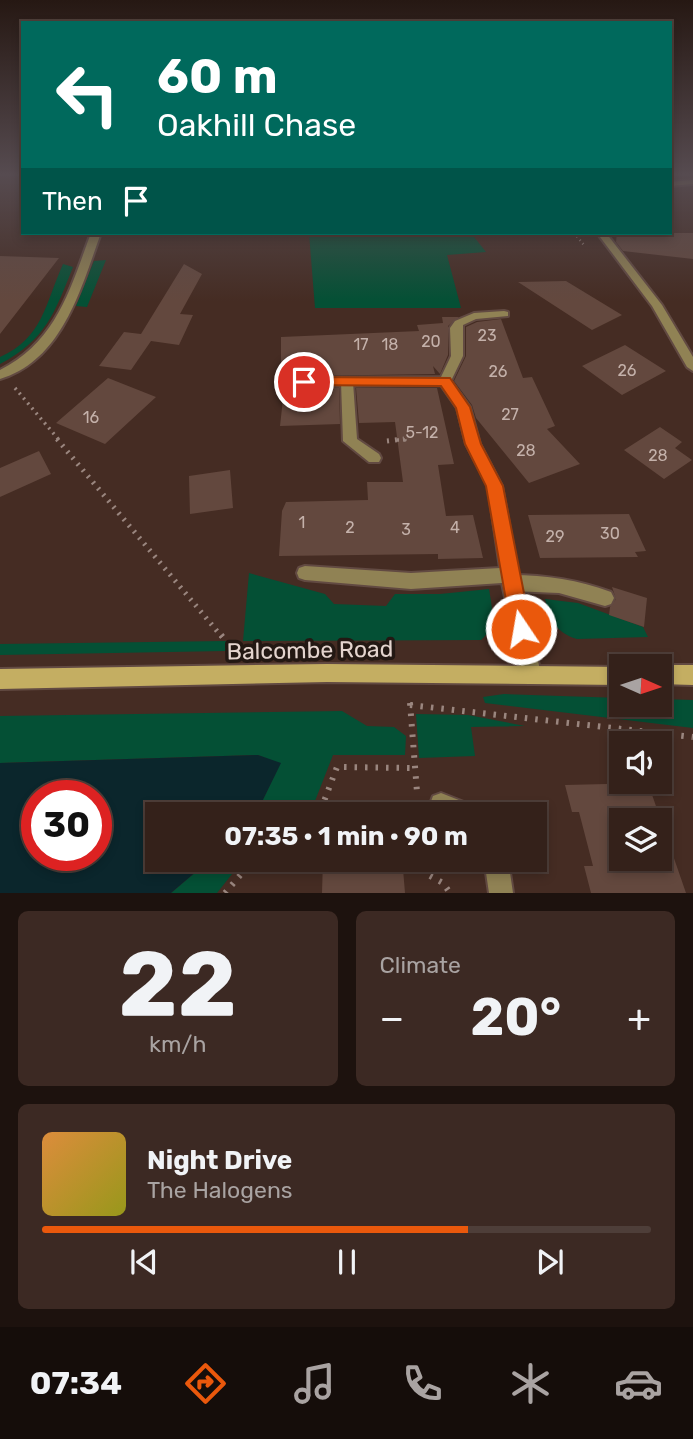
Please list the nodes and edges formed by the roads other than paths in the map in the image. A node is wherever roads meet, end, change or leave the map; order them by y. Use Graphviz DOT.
graph roads {
  1 [pos="95,235"];
  2 [pos="603,235"];
  3 [pos="504,314"];
  4 [pos="693,367"];
  5 [pos="2,374"];
  6 [pos="304,382"];
  7 [pos="347,382"];
  8 [pos="445,382"];
  9 [pos="374,458"];
  10 [pos="305,573"];
  11 [pos="510,579"];
  12 [pos="605,598"];
  13 [pos="531,674"];
  14 [pos="609,674"];
  15 [pos="672,675"];
  16 [pos="693,675"];
  17 [pos="0,680"];
  18 [pos="498,872"];
  19 [pos="501,893"];
  1 -- 5 [label="street"];
  2 -- 4 [label="street"];
  3 -- 8 [label="street"];
  6 -- 7 [label="street"];
  7 -- 8 [label="street"];
  7 -- 9 [label="street"];
  8 -- 11 [label="street"];
  10 -- 11 [label="street"];
  11 -- 12 [label="street"];
  11 -- 13 [label="street"];
  13 -- 14 [label="main road, Balcombe Road"];
  13 -- 17 [label="main road, Balcombe Road"];
  15 -- 16 [label="main road"];
  18 -- 19 [label="street"];
}
